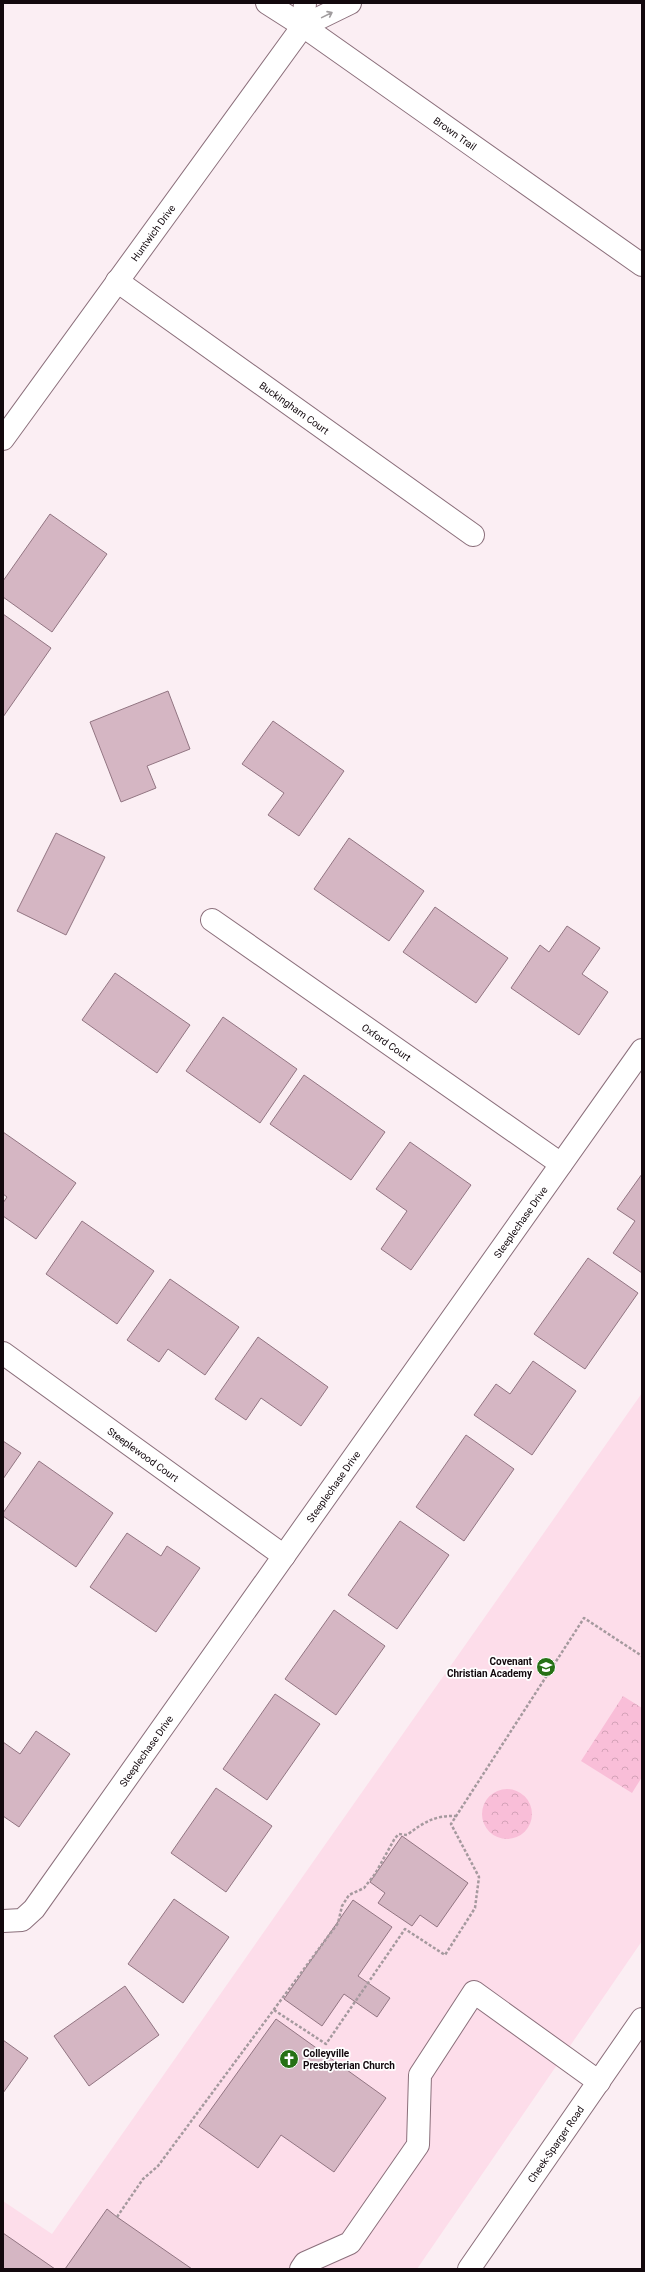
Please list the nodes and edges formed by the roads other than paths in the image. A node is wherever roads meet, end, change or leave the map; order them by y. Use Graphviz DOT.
graph roads {
  1 [pos="267,3"];
  2 [pos="305,3"];
  3 [pos="350,3"];
  4 [pos="303,26"];
  5 [pos="642,265"];
  6 [pos="117,281"];
  7 [pos="3,439"];
  8 [pos="473,535"];
  9 [pos="212,920"];
  10 [pos="642,1050"];
  11 [pos="561,1164"];
  12 [pos="3,1353"];
  13 [pos="284,1556"];
  14 [pos="12,1920"];
  15 [pos="642,2019"];
  16 [pos="599,2082"];
  17 [pos="301,2269"];
  18 [pos="468,2269"];
  1 -- 4 [label="street, Brown Trail"];
  2 -- 4 [label="street"];
  4 -- 3 [label="street, one-way"];
  4 -- 5 [label="street, Brown Trail"];
  4 -- 6 [label="street, Huntwich Drive"];
  6 -- 7 [label="street, Huntwich Drive"];
  6 -- 8 [label="street, Buckingham Court"];
  9 -- 11 [label="street, Oxford Court"];
  10 -- 11 [label="street, Steeplechase Drive"];
  11 -- 13 [label="street, Steeplechase Drive"];
  12 -- 13 [label="street, Steeplewood Court"];
  13 -- 14 [label="street, Steeplechase Drive"];
  15 -- 16 [label="street, Cheek-Sparger Road"];
  16 -- 17 [label="street"];
  16 -- 18 [label="street, Cheek-Sparger Road"];
}
